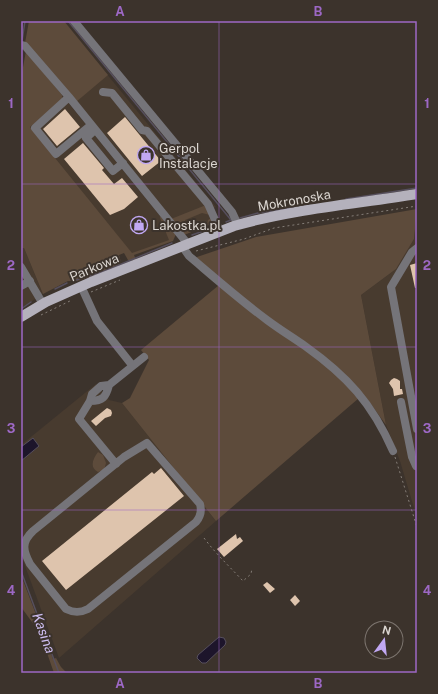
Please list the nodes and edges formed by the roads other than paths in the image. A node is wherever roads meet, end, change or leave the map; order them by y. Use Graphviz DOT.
graph roads {
  1 [pos="74,21"];
  2 [pos="23,45"];
  3 [pos="103,92"];
  4 [pos="69,98"];
  5 [pos="93,127"];
  6 [pos="123,163"];
  7 [pos="417,194"];
  8 [pos="238,225"];
  9 [pos="220,231"];
  10 [pos="183,247"];
  11 [pos="417,248"];
  12 [pos="21,267"];
  13 [pos="30,281"];
  14 [pos="21,286"];
  15 [pos="81,286"];
  16 [pos="42,304"];
  17 [pos="21,317"];
  18 [pos="144,357"];
  19 [pos="132,365"];
  20 [pos="401,402"];
  21 [pos="417,429"];
  22 [pos="393,451"];
  23 [pos="116,464"];
  24 [pos="417,467"];
  1 -- 8 [label="lane"];
  2 -- 4 [label="lane"];
  3 -- 9 [label="lane"];
  4 -- 5 [label="lane"];
  4 -- 5 [label="lane"];
  5 -- 6 [label="lane"];
  5 -- 6 [label="lane"];
  6 -- 10 [label="lane"];
  7 -- 8 [label="main road, Mokronoska"];
  8 -- 9 [label="main road, Mokronoska"];
  9 -- 10 [label="main road, Mokronoska"];
  10 -- 15 [label="main road, Parkowa"];
  10 -- 22 [label="lane"];
  11 -- 21 [label="lane"];
  12 -- 13 [label="lane"];
  13 -- 14 [label="lane"];
  13 -- 16 [label="lane"];
  15 -- 16 [label="main road, Parkowa"];
  15 -- 19 [label="lane"];
  16 -- 17 [label="main road, Parkowa"];
  18 -- 19 [label="lane"];
  19 -- 23 [label="lane"];
  20 -- 24 [label="lane"];
  23 -- 23 [label="lane"];
}
